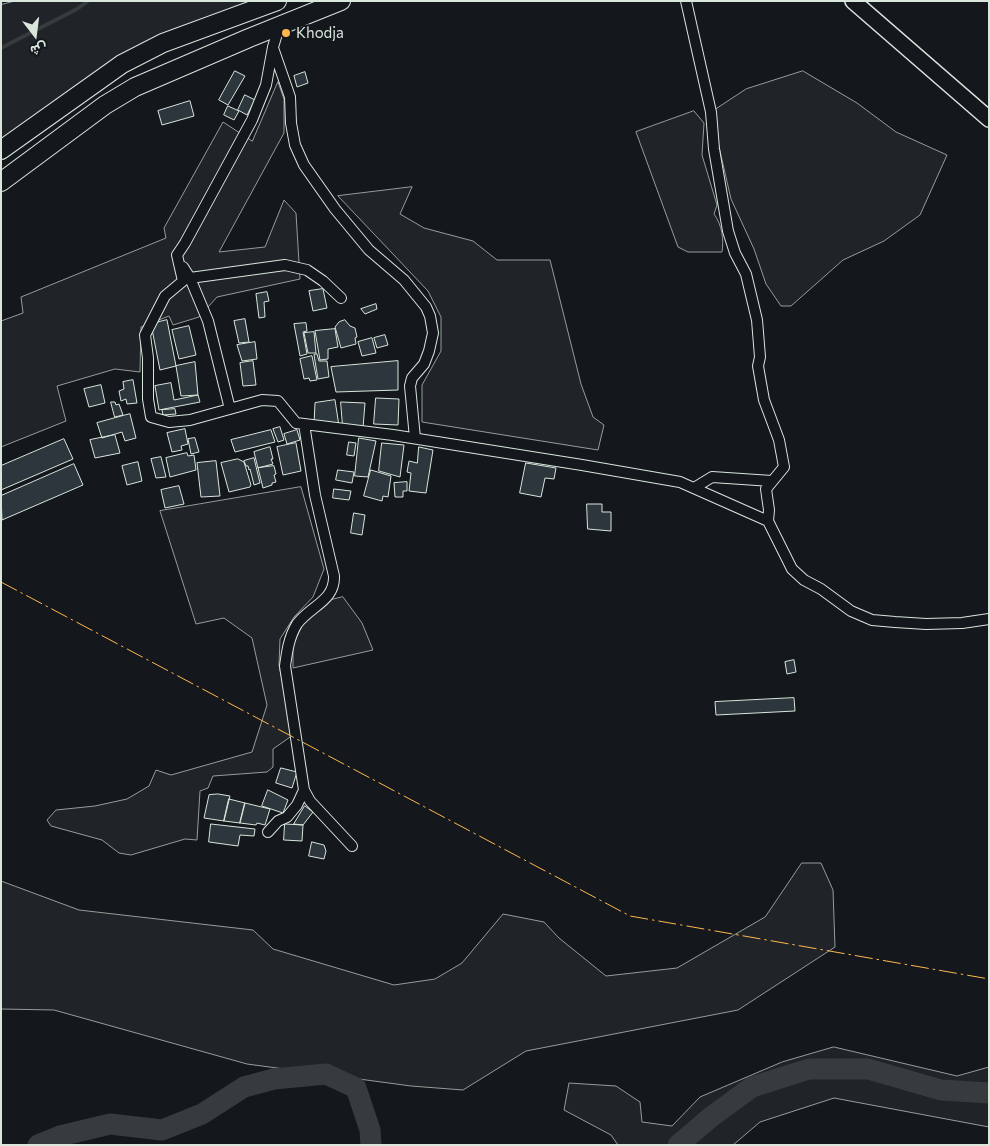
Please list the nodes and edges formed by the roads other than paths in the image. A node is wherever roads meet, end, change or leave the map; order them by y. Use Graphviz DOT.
graph roads {
  1 [pos="277,1"];
  2 [pos="341,1"];
  3 [pos="686,1"];
  4 [pos="853,1"];
  5 [pos="279,27"];
  6 [pos="273,47"];
  7 [pos="989,119"];
  8 [pos="1,150"];
  9 [pos="1,182"];
  10 [pos="177,255"];
  11 [pos="190,278"];
  12 [pos="341,298"];
  13 [pos="230,409"];
  14 [pos="304,424"];
  15 [pos="415,438"];
  16 [pos="772,481"];
  17 [pos="694,488"];
  18 [pos="768,521"];
  19 [pos="989,619"];
  20 [pos="304,790"];
  21 [pos="268,832"];
  22 [pos="352,846"];
  1 -- 8 [label="highway"];
  2 -- 5 [label="highway"];
  3 -- 16 [label="street"];
  4 -- 7 [label="main road"];
  5 -- 6 [label="street"];
  5 -- 9 [label="highway"];
  6 -- 10 [label="street"];
  6 -- 15 [label="street"];
  10 -- 11 [label="street"];
  10 -- 13 [label="street"];
  11 -- 12 [label="street"];
  11 -- 13 [label="street"];
  13 -- 14 [label="street"];
  14 -- 15 [label="street"];
  14 -- 20 [label="street"];
  15 -- 17 [label="street"];
  16 -- 17 [label="street"];
  16 -- 18 [label="street"];
  17 -- 18 [label="street"];
  18 -- 19 [label="street"];
  20 -- 21 [label="street"];
  20 -- 22 [label="street"];
}
